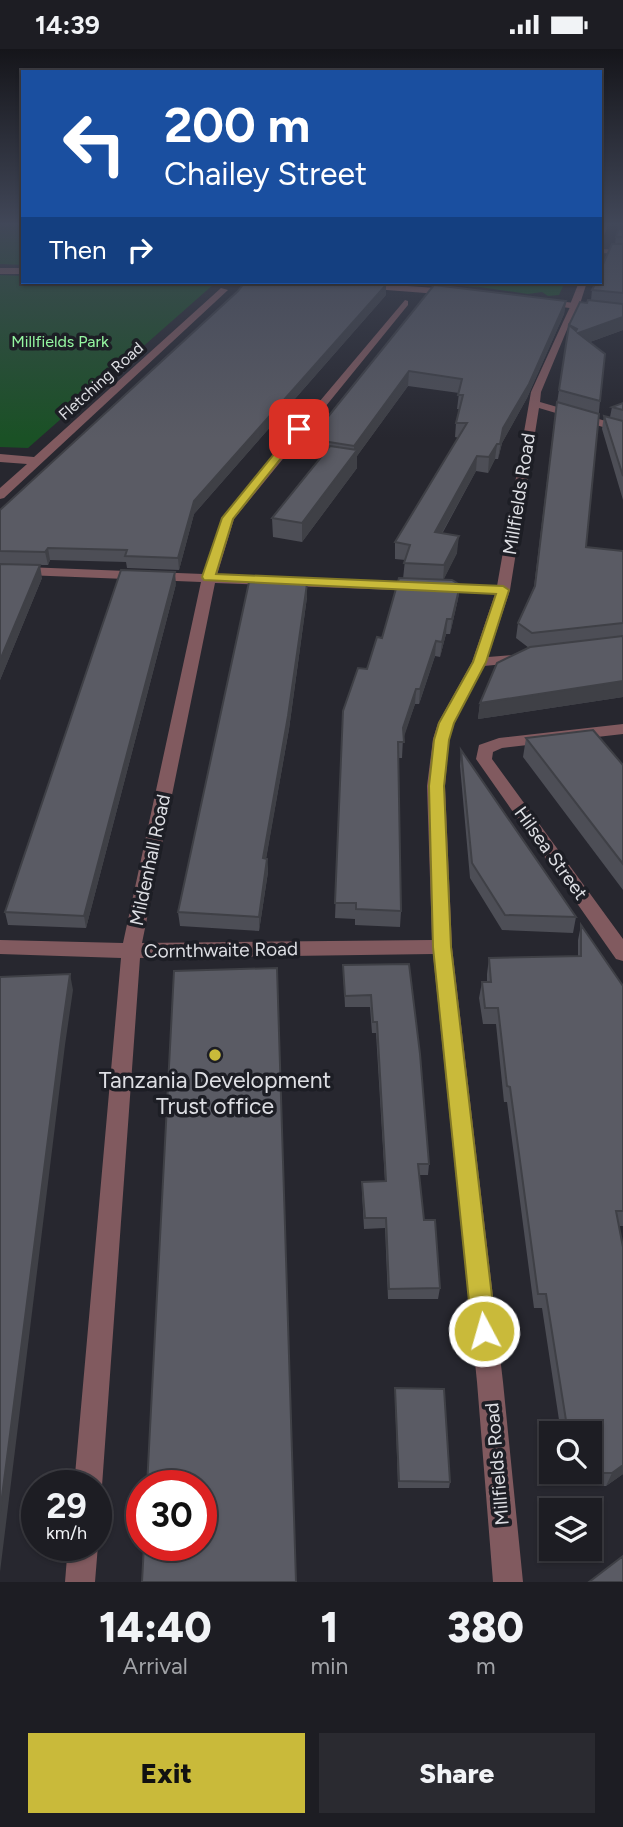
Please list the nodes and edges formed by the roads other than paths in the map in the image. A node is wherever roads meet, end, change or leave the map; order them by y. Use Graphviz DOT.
graph roads {
  1 [pos="218,296"];
  2 [pos="402,296"];
  3 [pos="424,296"];
  4 [pos="578,296"];
  5 [pos="410,297"];
  6 [pos="534,300"];
  7 [pos="623,312"];
  8 [pos="571,314"];
  9 [pos="534,404"];
  10 [pos="623,430"];
  11 [pos="0,458"];
  12 [pos="36,461"];
  13 [pos="0,495"];
  14 [pos="0,570"];
  15 [pos="209,577"];
  16 [pos="503,590"];
  17 [pos="544,655"];
  18 [pos="479,662"];
  19 [pos="623,729"];
  20 [pos="0,947"];
  21 [pos="442,947"];
  22 [pos="131,951"];
  23 [pos="623,954"];
  24 [pos="89,1470"];
  25 [pos="82,1561"];
  26 [pos="80,1582"];
  27 [pos="508,1582"];
  1 -- 12 [label="street, Fletching Road"];
  2 -- 5 [label="street"];
  3 -- 5 [label="street"];
  4 -- 8 [label="street, Millfields Road"];
  5 -- 15 [label="street, Mildenhall Road"];
  6 -- 8 [label="street"];
  7 -- 8 [label="street"];
  8 -- 9 [label="street, Millfields Road"];
  9 -- 10 [label="street"];
  9 -- 16 [label="street, Millfields Road"];
  11 -- 12 [label="street"];
  12 -- 13 [label="street, Fletching Road"];
  14 -- 15 [label="street"];
  15 -- 16 [label="street"];
  15 -- 22 [label="street, Mildenhall Road"];
  16 -- 18 [label="street, Millfields Road"];
  17 -- 18 [label="street"];
  18 -- 21 [label="street, Millfields Road"];
  19 -- 23 [label="street, Hilsea Street"];
  20 -- 22 [label="street, Cornthwaite Road"];
  21 -- 22 [label="street, Cornthwaite Road"];
  21 -- 27 [label="street, Millfields Road"];
  22 -- 24 [label="street, Mildenhall Road"];
  25 -- 26 [label="street"];
}
